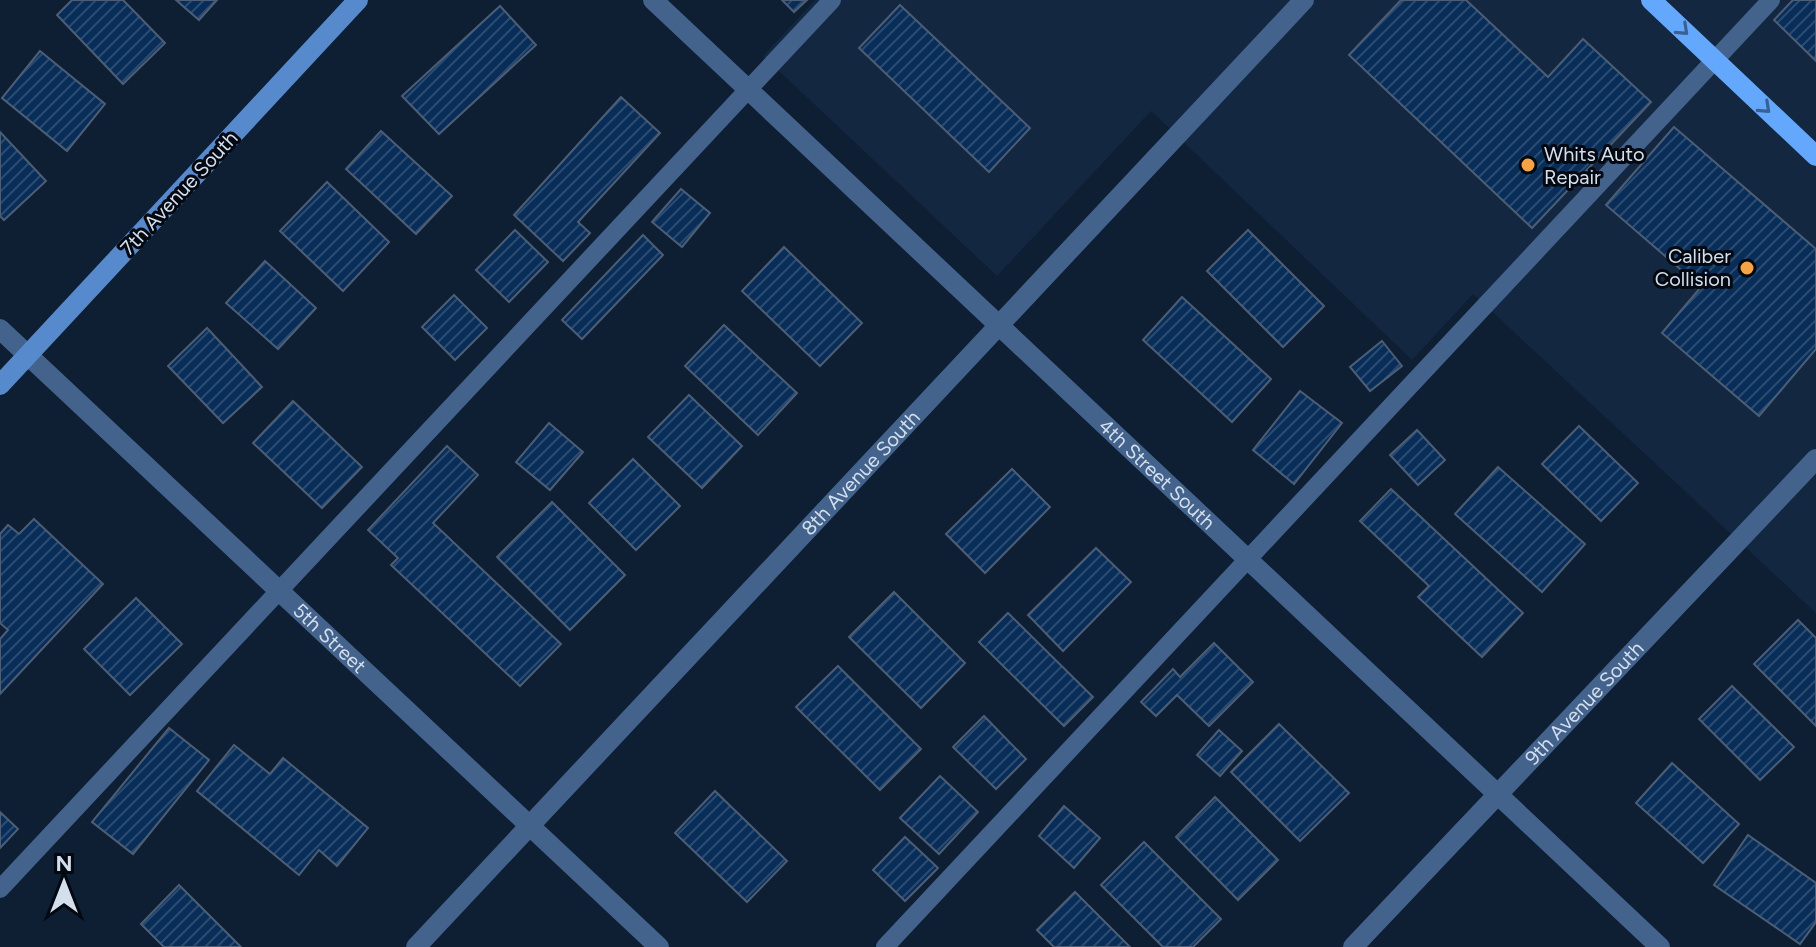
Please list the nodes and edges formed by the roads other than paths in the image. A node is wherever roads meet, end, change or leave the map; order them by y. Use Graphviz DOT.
graph roads {
  1 [pos="358,0"];
  2 [pos="653,0"];
  3 [pos="832,0"];
  4 [pos="1304,0"];
  5 [pos="1651,0"];
  6 [pos="1771,0"];
  7 [pos="1714,60"];
  8 [pos="748,89"];
  9 [pos="1816,156"];
  10 [pos="999,325"];
  11 [pos="0,329"];
  12 [pos="28,355"];
  13 [pos="0,385"];
  14 [pos="1816,459"];
  15 [pos="1248,559"];
  16 [pos="280,591"];
  17 [pos="1497,794"];
  18 [pos="529,826"];
  19 [pos="0,889"];
  20 [pos="416,947"];
  21 [pos="659,947"];
  22 [pos="885,947"];
  23 [pos="1353,947"];
  24 [pos="1660,947"];
  1 -- 12 [label="street, 7th Avenue South"];
  2 -- 8 [label="street, 4th Street South"];
  3 -- 8 [label="lane"];
  4 -- 10 [label="street, 8th Avenue South"];
  5 -- 7 [label="main road, one-way"];
  6 -- 7 [label="lane"];
  7 -- 9 [label="main road, one-way"];
  7 -- 15 [label="lane"];
  8 -- 10 [label="street, 4th Street South"];
  8 -- 16 [label="lane"];
  10 -- 15 [label="street, 4th Street South"];
  10 -- 18 [label="street, 8th Avenue South"];
  11 -- 12 [label="street, 5th Street"];
  12 -- 13 [label="street, 7th Avenue South"];
  12 -- 16 [label="street, 5th Street"];
  14 -- 17 [label="street, 9th Avenue South"];
  15 -- 17 [label="street, 4th Street South"];
  15 -- 22 [label="lane"];
  16 -- 18 [label="street, 5th Street"];
  16 -- 19 [label="lane"];
  17 -- 23 [label="street, 9th Avenue South"];
  17 -- 24 [label="street, 4th Street South"];
  18 -- 20 [label="street, 8th Avenue South"];
  18 -- 21 [label="street, 5th Street"];
}
